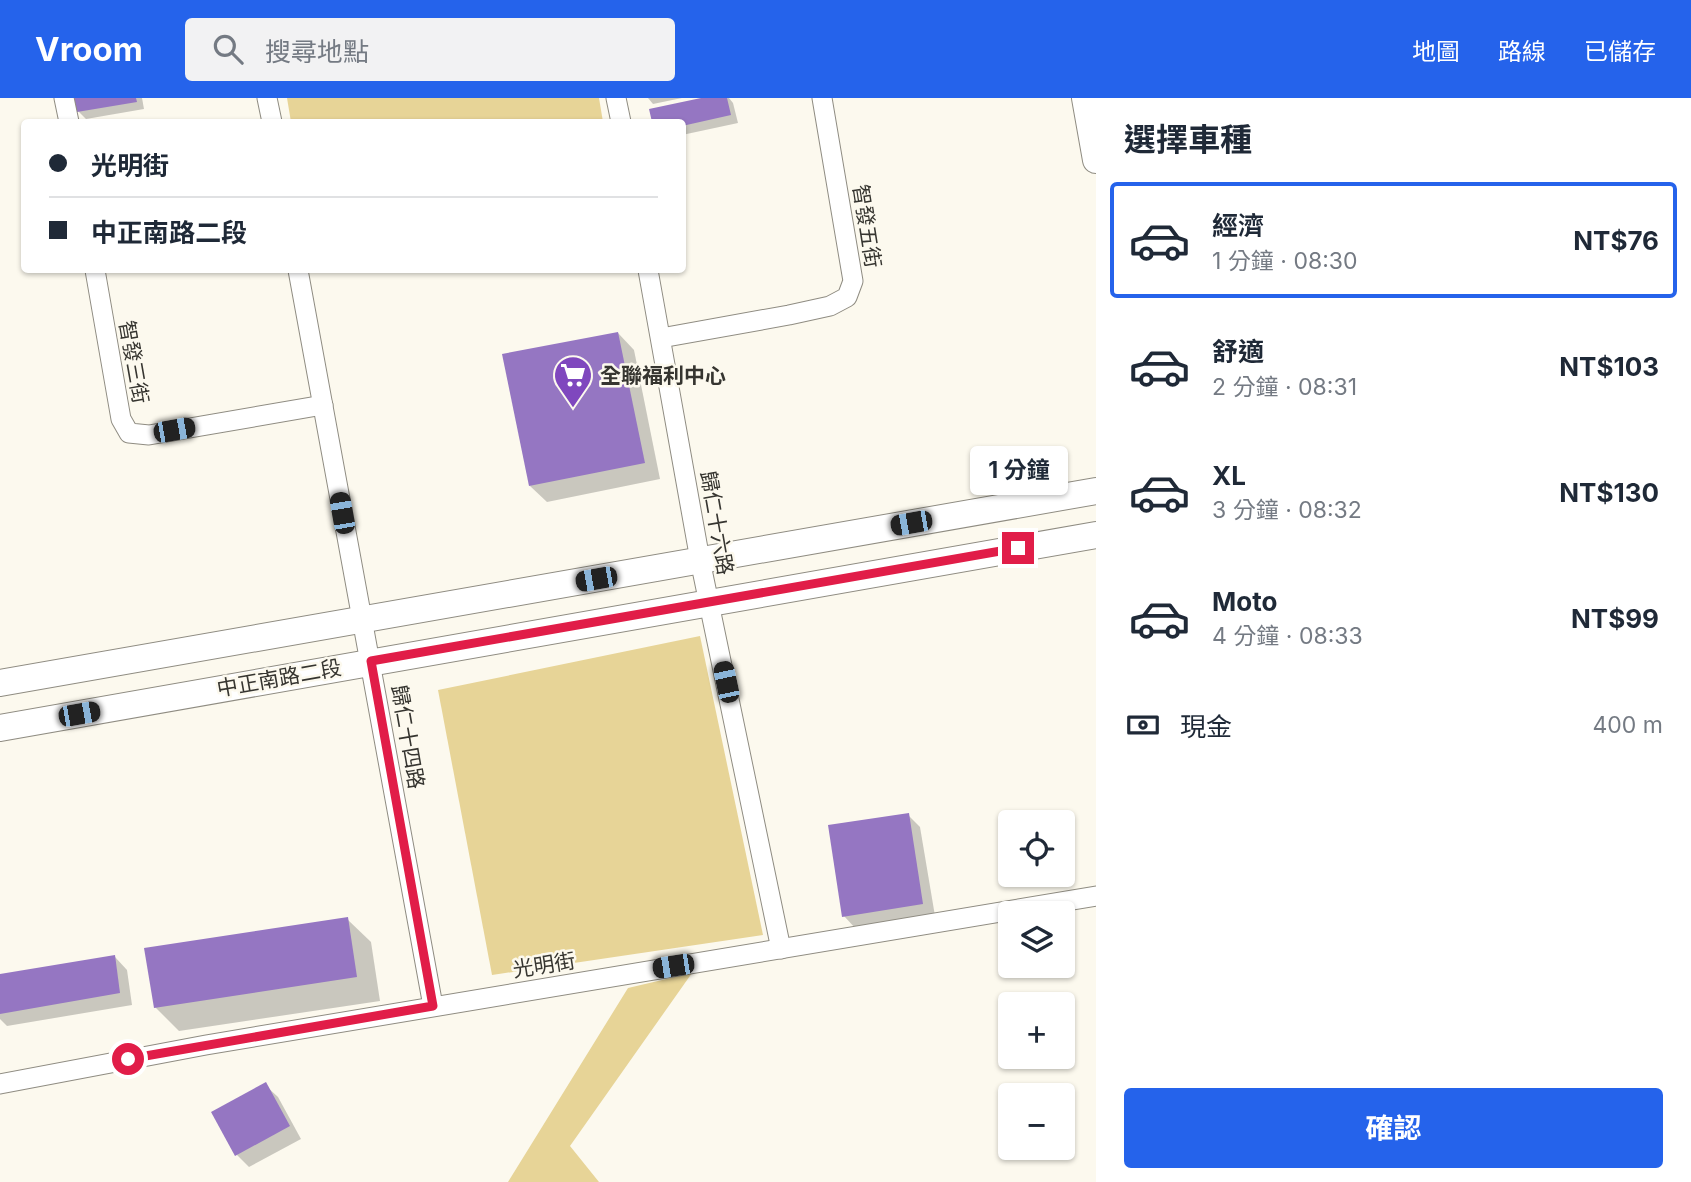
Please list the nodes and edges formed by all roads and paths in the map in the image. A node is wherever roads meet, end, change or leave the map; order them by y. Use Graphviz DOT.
graph roads {
  1 [pos="64,98"];
  2 [pos="267,98"];
  3 [pos="616,98"];
  4 [pos="822,98"];
  5 [pos="1084,98"];
  6 [pos="68,119"];
  7 [pos="271,119"];
  8 [pos="620,119"];
  9 [pos="1096,160"];
  10 [pos="96,273"];
  11 [pos="299,273"];
  12 [pos="649,273"];
  13 [pos="661,338"];
  14 [pos="323,405"];
  15 [pos="1096,491"];
  16 [pos="1096,535"];
  17 [pos="700,560"];
  18 [pos="709,602"];
  19 [pos="364,621"];
  20 [pos="371,661"];
  21 [pos="0,683"];
  22 [pos="0,728"];
  23 [pos="1096,896"];
  24 [pos="781,948"];
  25 [pos="433,1006"];
  26 [pos="0,1084"];
  1 -- 6 [label="street"];
  2 -- 7 [label="street"];
  3 -- 8 [label="street"];
  4 -- 13 [label="street, 智發五街"];
  5 -- 9 [label="street"];
  10 -- 14 [label="street, 智發三街"];
  11 -- 14 [label="street, 歸仁十四路"];
  12 -- 13 [label="street, 歸仁十六路"];
  13 -- 17 [label="street, 歸仁十六路"];
  14 -- 19 [label="street, 歸仁十四路"];
  15 -- 17 [label="street, 中正南路二段"];
  16 -- 18 [label="street, 中正南路二段"];
  17 -- 18 [label="street, 歸仁十六路"];
  17 -- 19 [label="street, 中正南路二段"];
  18 -- 20 [label="street, 中正南路二段"];
  18 -- 24 [label="street, 歸仁十六路"];
  19 -- 20 [label="street, 歸仁十四路"];
  19 -- 21 [label="street, 中正南路二段"];
  20 -- 22 [label="street, 中正南路二段"];
  20 -- 25 [label="street, 歸仁十四路"];
  23 -- 24 [label="street, 光明街"];
  24 -- 25 [label="street, 光明街"];
  25 -- 26 [label="street, 光明街"];
}
